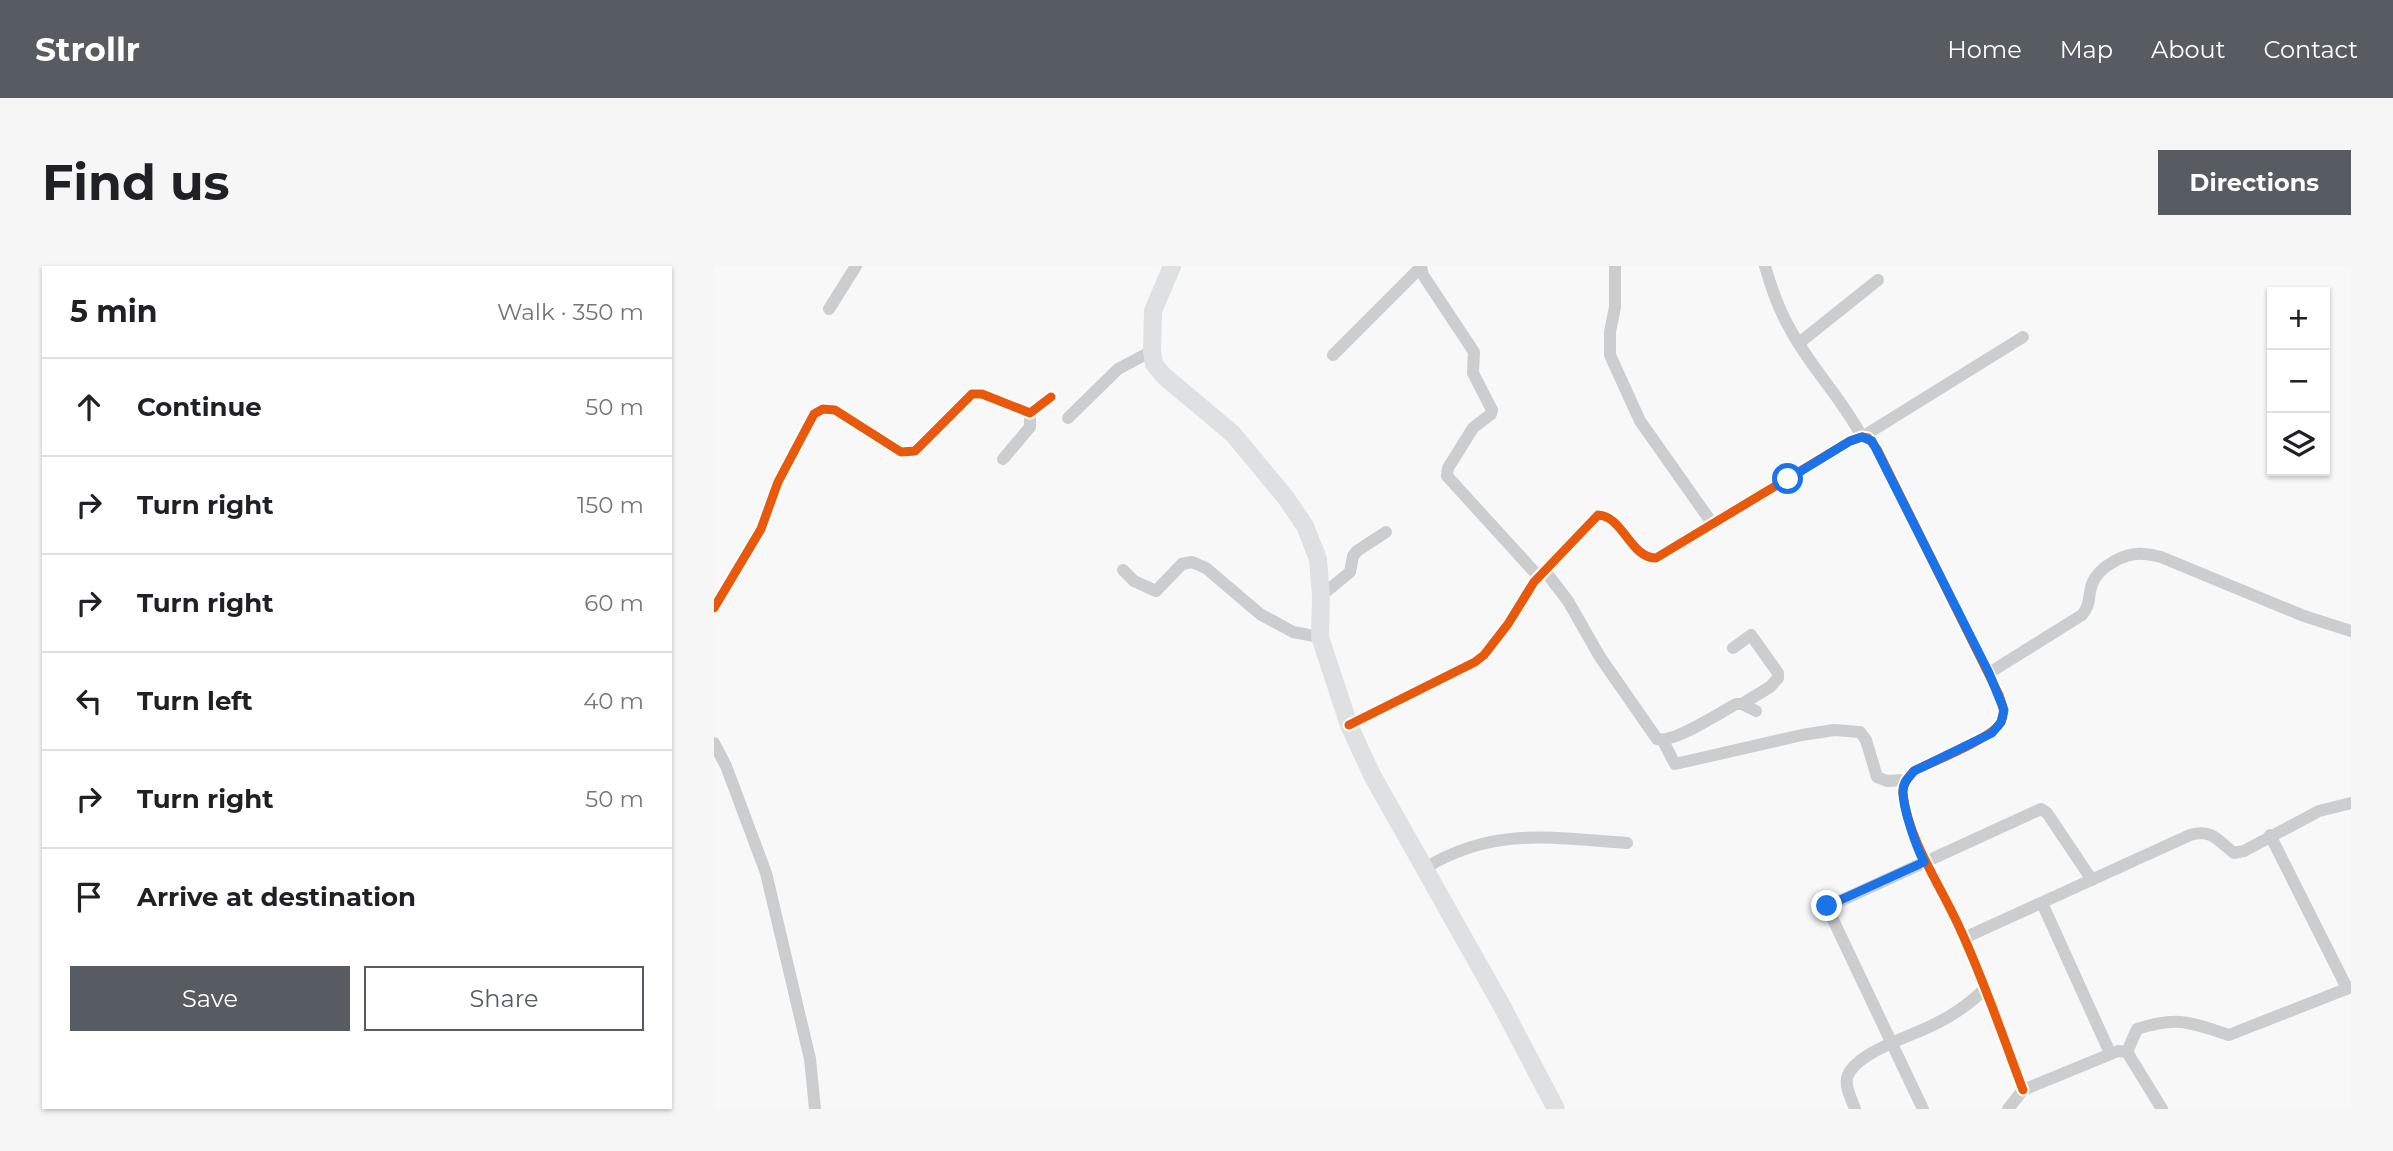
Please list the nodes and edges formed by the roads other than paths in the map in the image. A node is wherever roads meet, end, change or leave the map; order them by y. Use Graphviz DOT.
graph roads {
  1 [pos="856,266"];
  2 [pos="1171,266"];
  3 [pos="1615,266"];
  4 [pos="1765,266"];
  5 [pos="1421,267"];
  6 [pos="1878,280"];
  7 [pos="829,309"];
  8 [pos="2023,337"];
  9 [pos="1799,343"];
  10 [pos="1152,351"];
  11 [pos="1333,355"];
  12 [pos="1051,397"];
  13 [pos="1030,413"];
  14 [pos="1068,418"];
  15 [pos="1862,437"];
  16 [pos="1003,458"];
  17 [pos="1712,523"];
  18 [pos="1386,532"];
  19 [pos="1123,570"];
  20 [pos="1542,574"];
  21 [pos="1321,596"];
  22 [pos="714,608"];
  23 [pos="2351,631"];
  24 [pos="1320,637"];
  25 [pos="1733,648"];
  26 [pos="1989,673"];
  27 [pos="1742,704"];
  28 [pos="1756,711"];
  29 [pos="1349,725"];
  30 [pos="1663,741"];
  31 [pos="714,743"];
  32 [pos="1905,780"];
  33 [pos="2351,803"];
  34 [pos="2270,835"];
  35 [pos="1627,844"];
  36 [pos="1924,862"];
  37 [pos="1425,867"];
  38 [pos="2092,880"];
  39 [pos="2042,902"];
  40 [pos="1964,938"];
  41 [pos="2349,987"];
  42 [pos="1985,989"];
  43 [pos="1891,1042"];
  44 [pos="2127,1052"];
  45 [pos="2110,1053"];
  46 [pos="2023,1090"];
  47 [pos="2013,1106"];
  48 [pos="812,1108"];
  49 [pos="1556,1109"];
  50 [pos="1855,1109"];
  51 [pos="1923,1109"];
  52 [pos="2162,1109"];
  1 -- 7 [label="street"];
  2 -- 10 [label="main road"];
  3 -- 17 [label="street"];
  4 -- 9 [label="street"];
  5 -- 11 [label="street"];
  5 -- 20 [label="street"];
  6 -- 9 [label="street"];
  8 -- 15 [label="street"];
  9 -- 15 [label="street"];
  10 -- 14 [label="street"];
  10 -- 21 [label="main road"];
  12 -- 13 [label="street"];
  13 -- 16 [label="street"];
  13 -- 22 [label="street"];
  15 -- 17 [label="street"];
  15 -- 26 [label="street"];
  17 -- 20 [label="street"];
  18 -- 21 [label="street"];
  19 -- 24 [label="street"];
  20 -- 29 [label="street"];
  20 -- 30 [label="street"];
  21 -- 24 [label="main road"];
  23 -- 26 [label="street"];
  24 -- 29 [label="main road"];
  25 -- 27 [label="street"];
  26 -- 32 [label="street"];
  27 -- 28 [label="street"];
  27 -- 30 [label="street"];
  29 -- 37 [label="main road"];
  30 -- 32 [label="street"];
  31 -- 48 [label="street"];
  32 -- 36 [label="street"];
  33 -- 34 [label="street"];
  34 -- 38 [label="street"];
  34 -- 41 [label="street"];
  35 -- 37 [label="street"];
  36 -- 38 [label="street"];
  36 -- 40 [label="street"];
  36 -- 43 [label="street"];
  37 -- 49 [label="main road"];
  38 -- 39 [label="street"];
  39 -- 40 [label="street"];
  39 -- 45 [label="street"];
  40 -- 42 [label="street"];
  41 -- 44 [label="street"];
  42 -- 43 [label="street"];
  42 -- 46 [label="street"];
  43 -- 50 [label="street"];
  43 -- 51 [label="street"];
  44 -- 45 [label="street"];
  44 -- 52 [label="street"];
  45 -- 46 [label="street"];
  46 -- 47 [label="street"];
}
